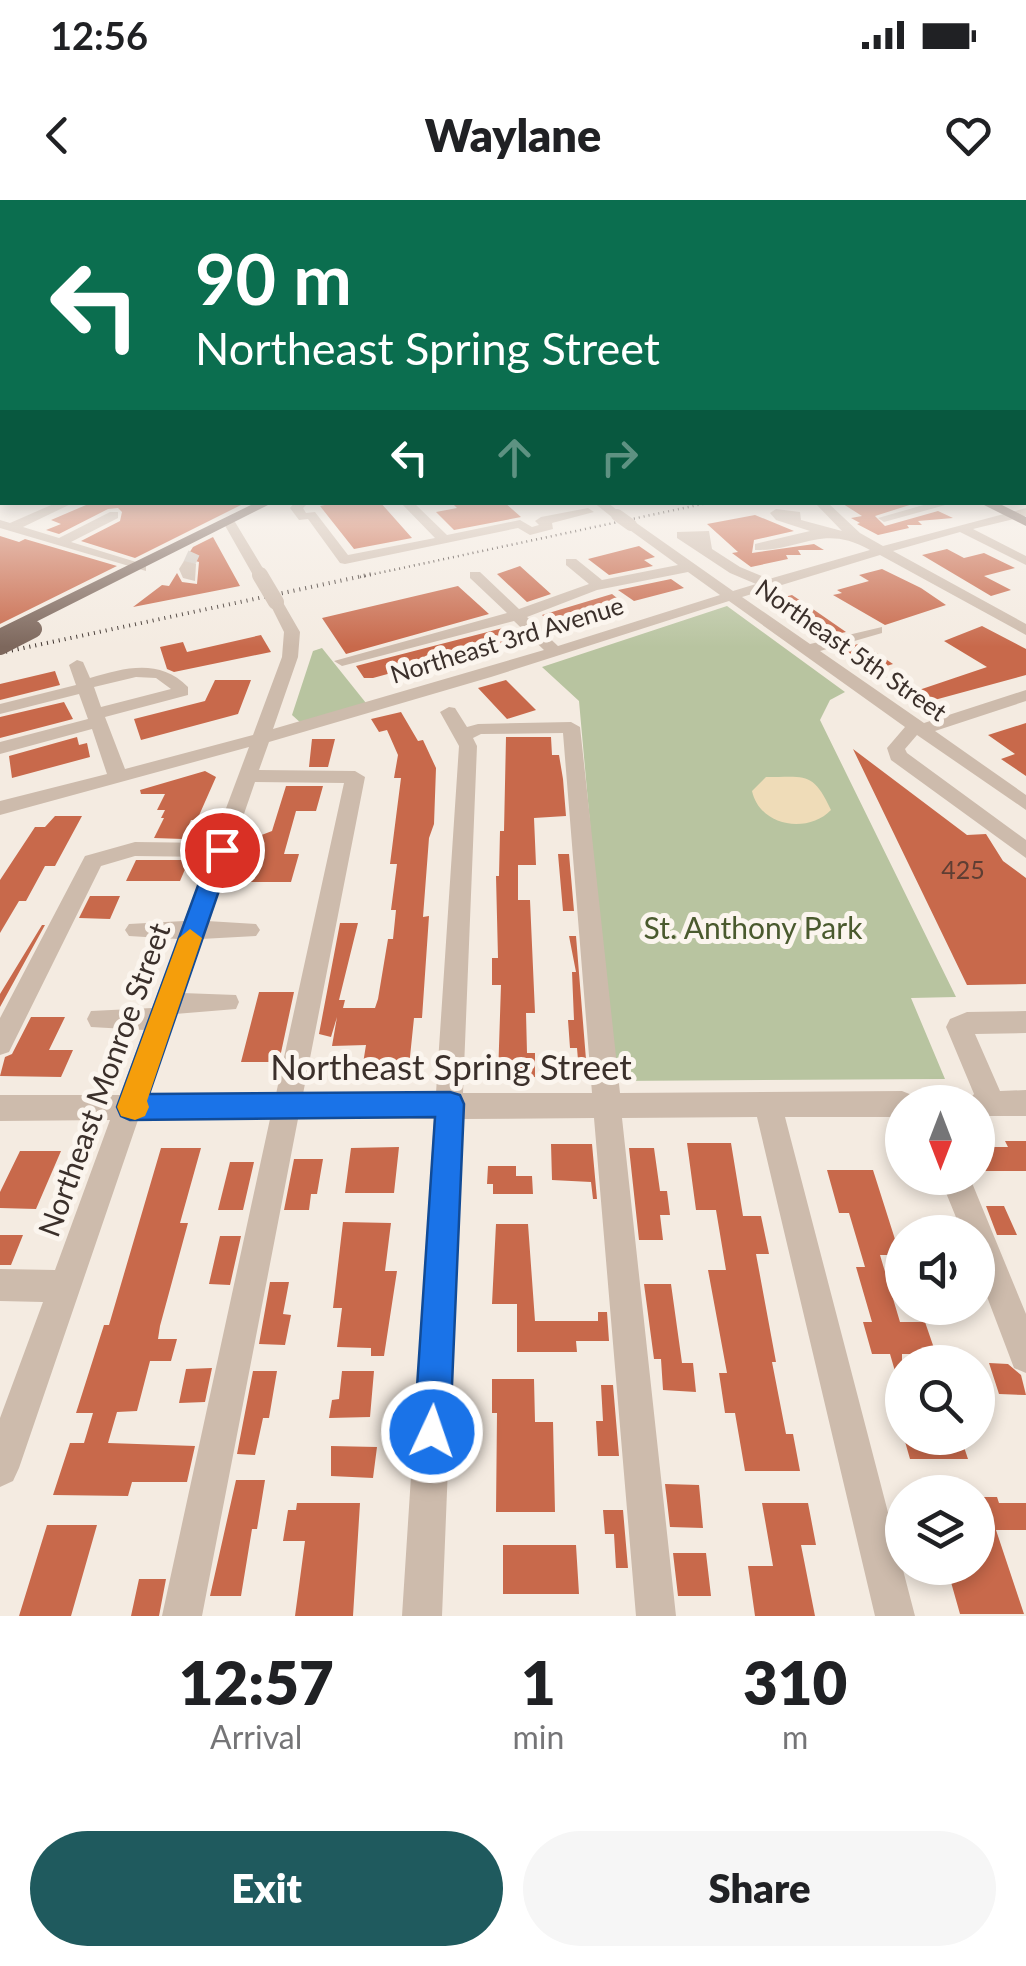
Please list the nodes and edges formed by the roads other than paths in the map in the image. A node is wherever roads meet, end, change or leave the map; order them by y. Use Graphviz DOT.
graph roads {
  1 [pos="35,515"];
  2 [pos="114,515"];
  3 [pos="242,515"];
  4 [pos="312,515"];
  5 [pos="421,515"];
  6 [pos="564,515"];
  7 [pos="609,515"];
  8 [pos="833,515"];
  9 [pos="895,515"];
  10 [pos="974,515"];
  11 [pos="1021,516"];
  12 [pos="884,518"];
  13 [pos="990,521"];
  14 [pos="229,522"];
  15 [pos="796,522"];
  16 [pos="5,526"];
  17 [pos="961,528"];
  18 [pos="824,532"];
  19 [pos="855,536"];
  20 [pos="449,539"];
  21 [pos="59,543"];
  22 [pos="760,547"];
  23 [pos="706,550"];
  24 [pos="880,550"];
  25 [pos="1026,561"];
  26 [pos="571,562"];
  27 [pos="142,568"];
  28 [pos="692,568"];
  29 [pos="475,575"];
  30 [pos="766,582"];
  31 [pos="599,586"];
  32 [pos="728,594"];
  33 [pos="518,615"];
  34 [pos="877,630"];
  35 [pos="1026,630"];
  36 [pos="0,635"];
  37 [pos="0,646"];
  38 [pos="808,650"];
  39 [pos="555,652"];
  40 [pos="342,661"];
  41 [pos="87,692"];
  42 [pos="1026,694"];
  43 [pos="0,709"];
  44 [pos="918,728"];
  45 [pos="261,740"];
  46 [pos="0,748"];
  47 [pos="248,776"];
  48 [pos="118,777"];
  49 [pos="1026,804"];
  50 [pos="0,808"];
  51 [pos="222,850"];
  52 [pos="1026,851"];
  53 [pos="138,930"];
  54 [pos="248,930"];
  55 [pos="193,931"];
  56 [pos="227,1002"];
  57 [pos="164,1012"];
  58 [pos="100,1019"];
  59 [pos="1026,1022"];
  60 [pos="0,1044"];
  61 [pos="978,1085"];
  62 [pos="450,1104"];
  63 [pos="607,1104"];
  64 [pos="768,1104"];
  65 [pos="885,1104"];
  66 [pos="995,1104"];
  67 [pos="1026,1104"];
  68 [pos="130,1107"];
  69 [pos="284,1107"];
  70 [pos="0,1108"];
  71 [pos="995,1278"];
  72 [pos="0,1285"];
  73 [pos="66,1286"];
  74 [pos="1026,1356"];
  75 [pos="0,1468"];
  76 [pos="182,1616"];
  77 [pos="422,1616"];
  78 [pos="656,1616"];
  79 [pos="895,1616"];
  1 -- 16 [label="street"];
  2 -- 21 [label="street"];
  3 -- 14 [label="main road"];
  4 -- 20 [label="street"];
  5 -- 20 [label="street"];
  6 -- 20 [label="street"];
  7 -- 28 [label="street, Northeast 5th Street, bridge"];
  8 -- 19 [label="street"];
  9 -- 12 [label="street"];
  10 -- 13 [label="street"];
  11 -- 13 [label="street, Northeast 3rd Avenue"];
  13 -- 17 [label="street, Northeast 3rd Avenue"];
  14 -- 27 [label="main road"];
  14 -- 45 [label="street, Northeast Monroe Street, bridge"];
  15 -- 18 [label="street"];
  16 -- 21 [label="street"];
  17 -- 24 [label="street, Northeast 3rd Avenue"];
  17 -- 25 [label="street"];
  18 -- 19 [label="street"];
  18 -- 22 [label="street"];
  19 -- 24 [label="street"];
  21 -- 27 [label="street"];
  23 -- 30 [label="street"];
  24 -- 30 [label="street, Northeast 3rd Avenue"];
  24 -- 35 [label="street"];
  26 -- 31 [label="street"];
  27 -- 36 [label="main road"];
  27 -- 37 [label="main road, bridge"];
  28 -- 31 [label="street"];
  28 -- 32 [label="street, Northeast 5th Street"];
  29 -- 33 [label="street"];
  30 -- 32 [label="street, Northeast 3rd Avenue"];
  31 -- 33 [label="street"];
  32 -- 38 [label="street, Northeast 5th Street"];
  32 -- 39 [label="street, Northeast 3rd Avenue"];
  33 -- 39 [label="street"];
  33 -- 40 [label="street"];
  34 -- 38 [label="street"];
  38 -- 44 [label="street, Northeast 5th Street"];
  39 -- 45 [label="street, Northeast 3rd Avenue"];
  41 -- 41 [label="street"];
  41 -- 43 [label="street"];
  41 -- 46 [label="street"];
  41 -- 48 [label="street"];
  42 -- 44 [label="street"];
  44 -- 49 [label="street, Northeast 5th Street"];
  44 -- 52 [label="street"];
  45 -- 47 [label="street, Northeast Monroe Street"];
  45 -- 48 [label="street, Northeast 3rd Avenue"];
  47 -- 51 [label="street, Northeast Monroe Street"];
  47 -- 69 [label="street"];
  48 -- 50 [label="street, Northeast 3rd Avenue"];
  51 -- 55 [label="street, Northeast Monroe Street"];
  51 -- 60 [label="street"];
  53 -- 55 [label="street"];
  54 -- 55 [label="street"];
  55 -- 57 [label="street, Northeast Monroe Street"];
  56 -- 57 [label="street"];
  57 -- 58 [label="street"];
  57 -- 68 [label="street, Northeast Monroe Street"];
  59 -- 61 [label="street"];
  62 -- 63 [label="street, Northeast Spring Street"];
  62 -- 63 [label="street"];
  62 -- 69 [label="street, Northeast Spring Street"];
  62 -- 77 [label="street"];
  63 -- 64 [label="street, Northeast Spring Street"];
  63 -- 78 [label="street"];
  64 -- 65 [label="street, Northeast Spring Street"];
  64 -- 79 [label="street"];
  66 -- 67 [label="street"];
  68 -- 69 [label="street, Northeast Spring Street"];
  68 -- 70 [label="street, Northeast Spring Street"];
  68 -- 73 [label="street, Northeast Monroe Street"];
  69 -- 76 [label="street"];
  71 -- 74 [label="street"];
  72 -- 73 [label="street"];
  73 -- 75 [label="street, Northeast Monroe Street"];
}
